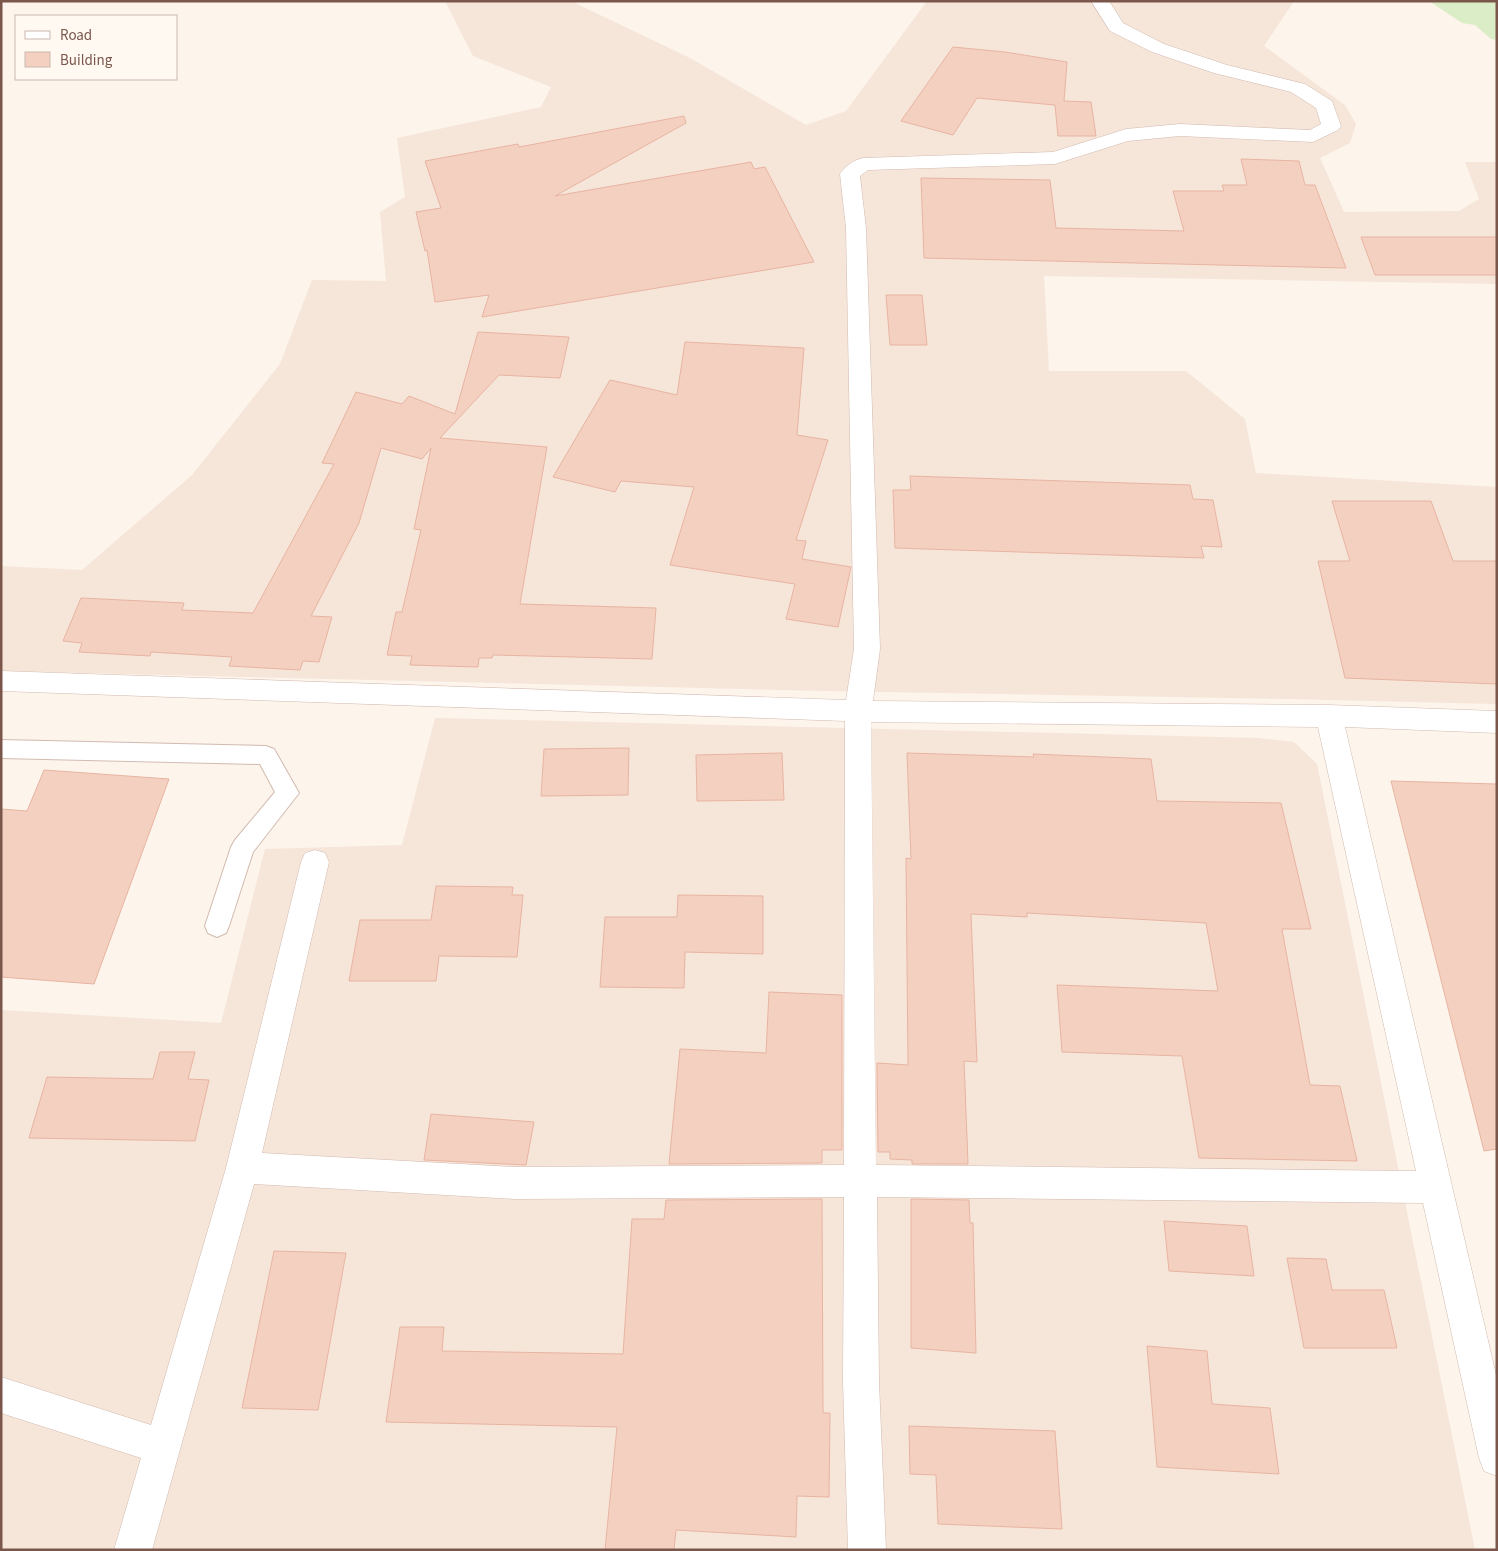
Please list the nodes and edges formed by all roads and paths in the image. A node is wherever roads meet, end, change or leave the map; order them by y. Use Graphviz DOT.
graph roads {
  1 [pos="1100,1"];
  2 [pos="1,682"];
  3 [pos="858,711"];
  4 [pos="1329,716"];
  5 [pos="1497,722"];
  6 [pos="1,749"];
  7 [pos="315,862"];
  8 [pos="217,926"];
  9 [pos="242,1168"];
  10 [pos="862,1181"];
  11 [pos="1435,1187"];
  12 [pos="1,1395"];
  13 [pos="162,1447"];
  14 [pos="1497,1458"];
  15 [pos="133,1550"];
  16 [pos="867,1550"];
  1 -- 3 [label="street"];
  2 -- 3 [label="street"];
  3 -- 4 [label="street"];
  3 -- 10 [label="street"];
  4 -- 5 [label="street"];
  4 -- 11 [label="street"];
  6 -- 8 [label="lane"];
  7 -- 9 [label="street"];
  9 -- 10 [label="street"];
  9 -- 13 [label="street"];
  10 -- 11 [label="street"];
  10 -- 16 [label="street"];
  11 -- 14 [label="street"];
  12 -- 13 [label="street"];
  13 -- 15 [label="street"];
}
